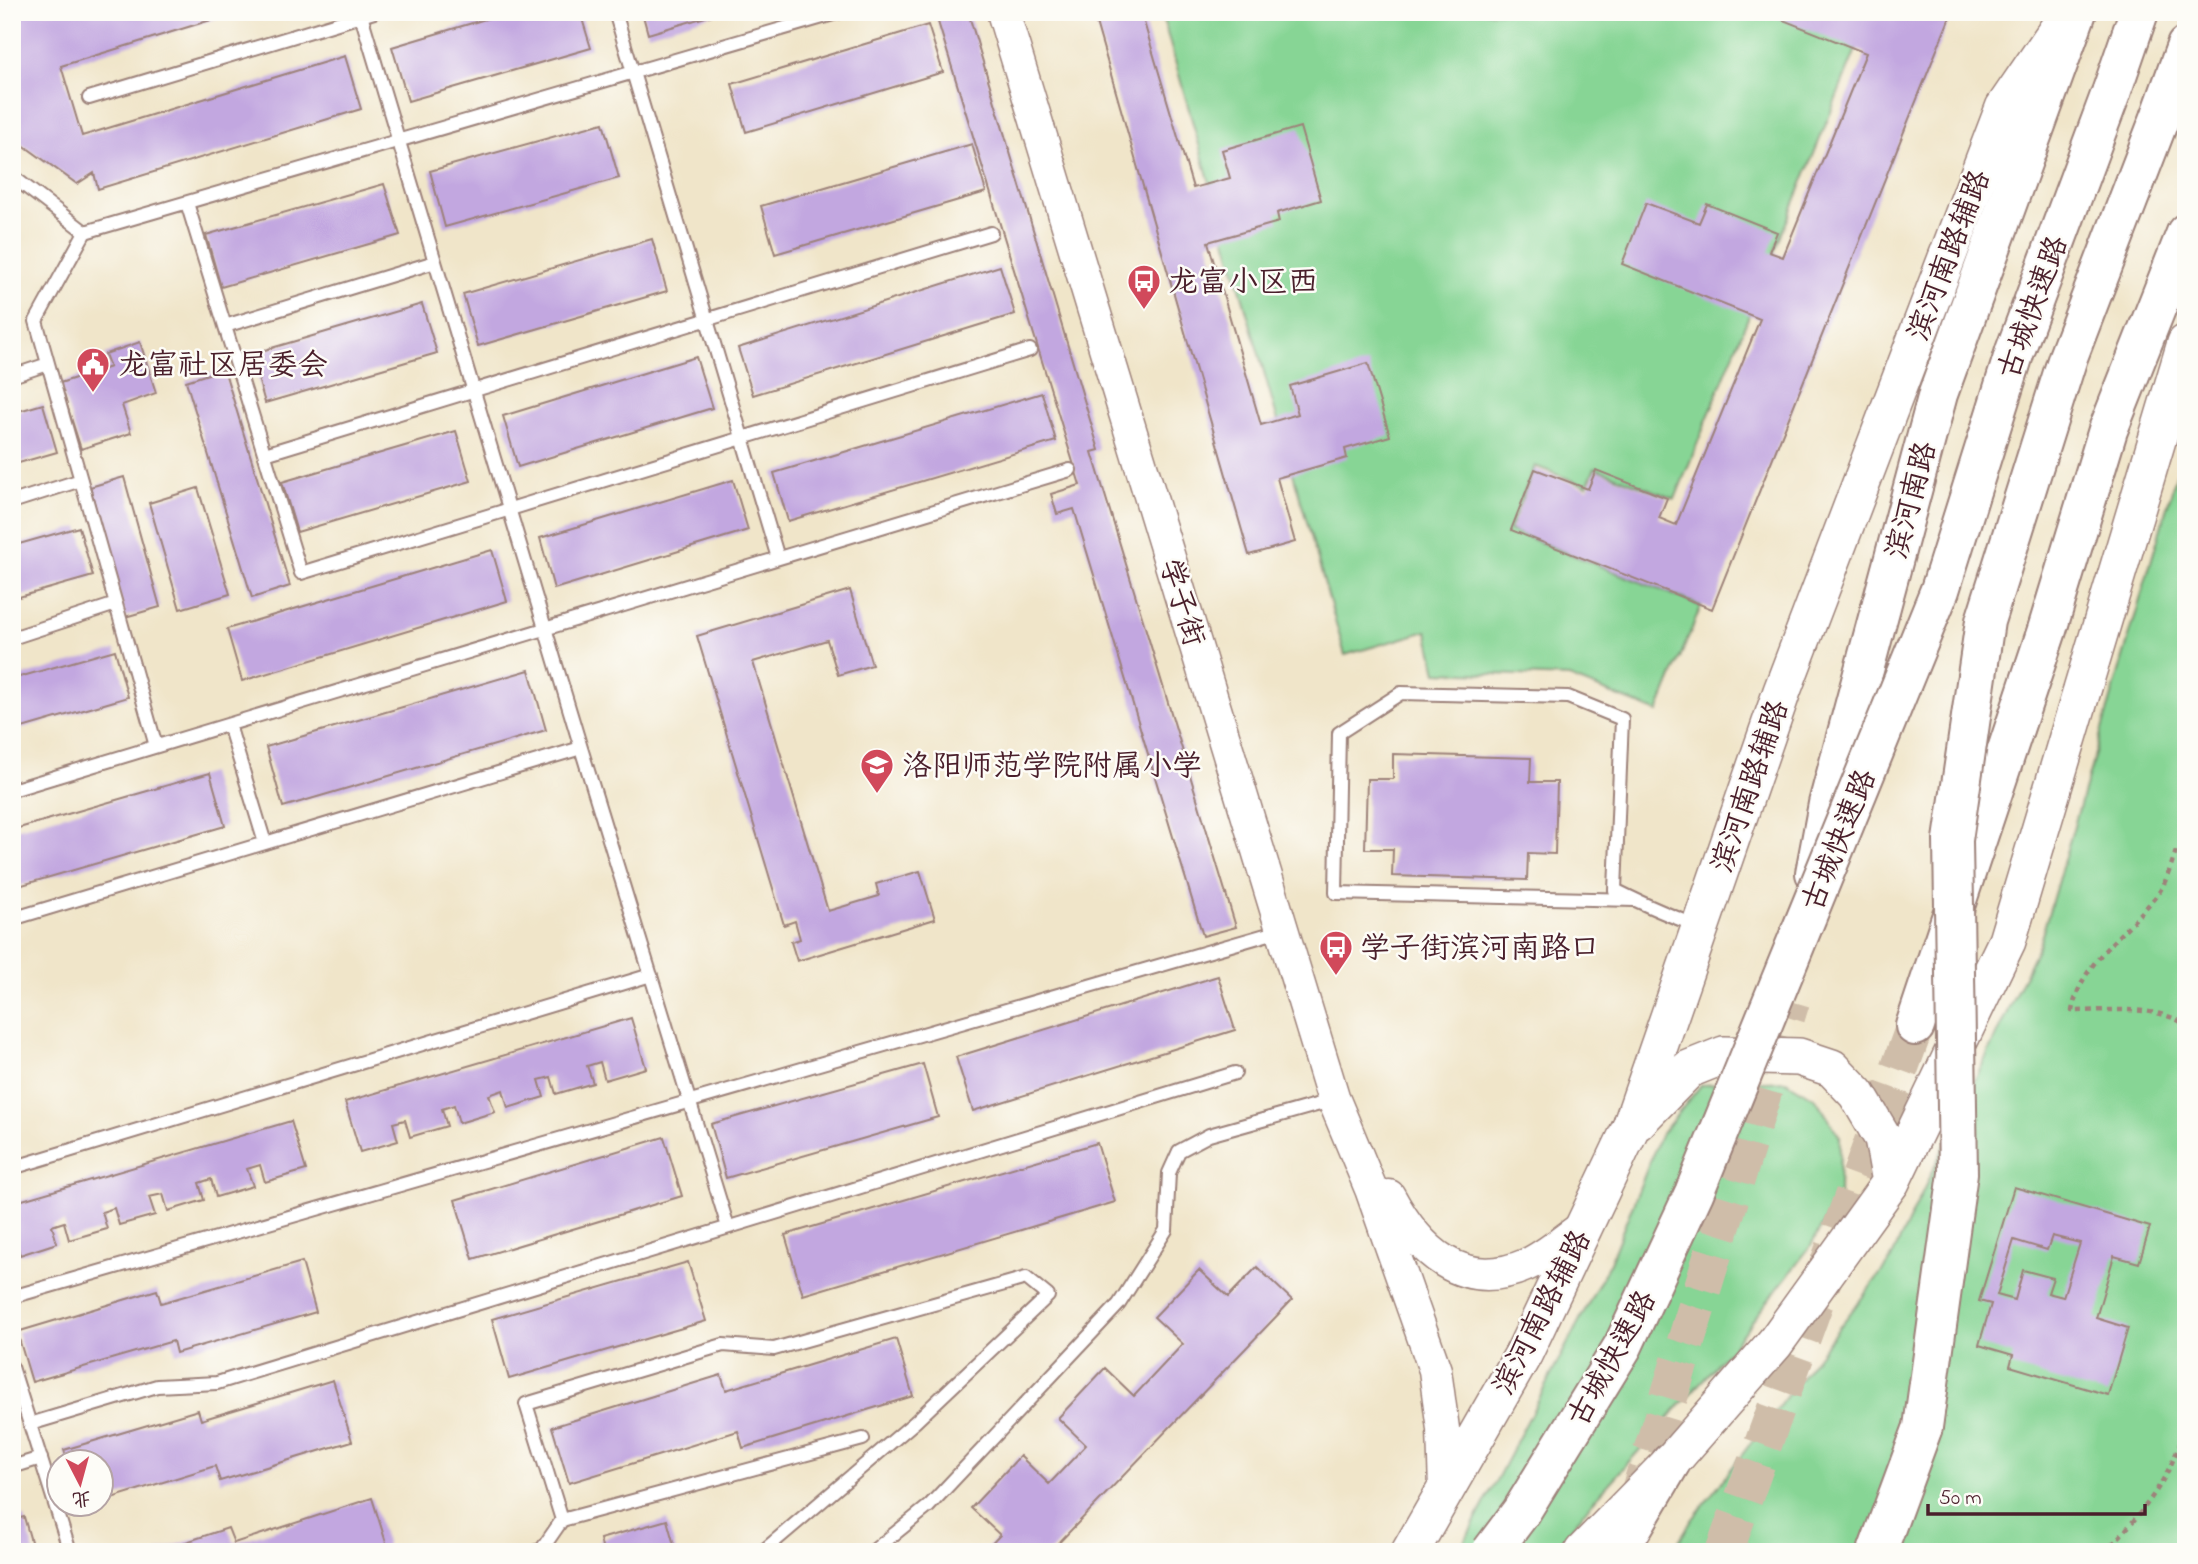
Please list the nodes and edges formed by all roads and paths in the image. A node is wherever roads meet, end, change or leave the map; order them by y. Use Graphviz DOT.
graph roads {
  1 [pos="615,12"];
  2 [pos="840,12"];
  3 [pos="1003,12"];
  4 [pos="1015,12"];
  5 [pos="2069,12"];
  6 [pos="2077,12"];
  7 [pos="2140,12"];
  8 [pos="365,14"];
  9 [pos="2186,46"];
  10 [pos="633,73"];
  11 [pos="89,98"];
  12 [pos="398,141"];
  13 [pos="12,176"];
  14 [pos="187,202"];
  15 [pos="85,232"];
  16 [pos="991,233"];
  17 [pos="2186,233"];
  18 [pos="435,262"];
  19 [pos="707,320"];
  20 [pos="225,326"];
  21 [pos="2186,343"];
  22 [pos="1030,349"];
  23 [pos="48,364"];
  24 [pos="12,376"];
  25 [pos="474,391"];
  26 [pos="742,438"];
  27 [pos="265,454"];
  28 [pos="1070,470"];
  29 [pos="81,480"];
  30 [pos="12,502"];
  31 [pos="509,509"];
  32 [pos="778,558"];
  33 [pos="116,604"];
  34 [pos="545,629"];
  35 [pos="12,638"];
  36 [pos="229,725"];
  37 [pos="156,746"];
  38 [pos="581,748"];
  39 [pos="12,790"];
  40 [pos="265,843"];
  41 [pos="2176,851"];
  42 [pos="1635,900"];
  43 [pos="12,919"];
  44 [pos="1699,926"];
  45 [pos="1288,928"];
  46 [pos="651,975"];
  47 [pos="1791,1001"];
  48 [pos="2186,1025"];
  49 [pos="1915,1026"];
  50 [pos="1235,1073"];
  51 [pos="1339,1098"];
  52 [pos="689,1101"];
  53 [pos="1632,1128"];
  54 [pos="12,1168"];
  55 [pos="1891,1182"];
  56 [pos="1377,1187"];
  57 [pos="1584,1226"];
  58 [pos="728,1227"];
  59 [pos="12,1297"];
  60 [pos="12,1367"];
  61 [pos="30,1424"];
  62 [pos="2186,1427"];
  63 [pos="863,1439"];
  64 [pos="41,1458"];
  65 [pos="1671,1462"];
  66 [pos="12,1467"];
  67 [pos="1445,1490"];
  68 [pos="562,1520"];
  69 [pos="1410,1547"];
  70 [pos="70,1552"];
  71 [pos="534,1552"];
  72 [pos="762,1552"];
  73 [pos="872,1552"];
  74 [pos="1491,1552"];
  75 [pos="1583,1552"];
  76 [pos="1618,1552"];
  77 [pos="1877,1552"];
  78 [pos="2105,1552"];
  1 -- 10 [label="lane"];
  2 -- 10 [label="lane"];
  3 -- 45 [label="street, 学子街"];
  4 -- 45 [label="street, 学子街"];
  5 -- 44 [label="main road, 滨河南路辅路"];
  6 -- 47 [label="main road, 滨河南路"];
  7 -- 74 [label="main road, 古城快速路, bridge"];
  8 -- 11 [label="lane"];
  8 -- 12 [label="lane"];
  9 -- 77 [label="main road, 古城快速路, bridge"];
  10 -- 12 [label="lane"];
  10 -- 19 [label="lane"];
  12 -- 14 [label="lane"];
  12 -- 18 [label="lane"];
  13 -- 15 [label="lane"];
  14 -- 15 [label="lane"];
  14 -- 20 [label="lane"];
  15 -- 23 [label="lane"];
  16 -- 19 [label="lane"];
  17 -- 49 [label="main road"];
  18 -- 20 [label="lane"];
  18 -- 25 [label="lane"];
  19 -- 25 [label="lane"];
  19 -- 26 [label="lane"];
  20 -- 27 [label="lane"];
  21 -- 55 [label="main road"];
  22 -- 26 [label="lane"];
  23 -- 24 [label="lane"];
  23 -- 29 [label="lane"];
  25 -- 27 [label="lane"];
  25 -- 31 [label="lane"];
  26 -- 31 [label="lane"];
  26 -- 32 [label="lane"];
  27 -- 31 [label="lane"];
  28 -- 32 [label="lane"];
  29 -- 30 [label="lane"];
  29 -- 33 [label="lane"];
  31 -- 34 [label="lane"];
  32 -- 34 [label="lane"];
  33 -- 35 [label="lane"];
  33 -- 37 [label="lane"];
  34 -- 36 [label="lane"];
  34 -- 38 [label="lane"];
  36 -- 37 [label="lane"];
  36 -- 40 [label="lane"];
  37 -- 39 [label="lane"];
  38 -- 40 [label="lane"];
  38 -- 46 [label="lane"];
  40 -- 43 [label="lane"];
  41 -- 48 [label="path"];
  42 -- 42 [label="lane"];
  42 -- 44 [label="lane"];
  44 -- 53 [label="main road, 滨河南路辅路"];
  45 -- 51 [label="street, 学子街"];
  45 -- 52 [label="lane"];
  46 -- 52 [label="lane"];
  46 -- 54 [label="lane"];
  50 -- 58 [label="lane"];
  51 -- 56 [label="street, 学子街"];
  51 -- 73 [label="lane"];
  52 -- 58 [label="lane"];
  52 -- 59 [label="lane"];
  53 -- 55 [label="main road"];
  53 -- 57 [label="main road, 滨河南路辅路"];
  55 -- 65 [label="main road"];
  56 -- 57 [label="street"];
  56 -- 67 [label="street"];
  57 -- 67 [label="main road, 滨河南路辅路"];
  58 -- 61 [label="lane"];
  60 -- 61 [label="lane"];
  61 -- 64 [label="lane"];
  62 -- 78 [label="path"];
  63 -- 68 [label="lane"];
  64 -- 66 [label="lane"];
  64 -- 70 [label="lane"];
  65 -- 75 [label="main road"];
  65 -- 76 [label="main road"];
  67 -- 69 [label="main road, 滨河南路辅路"];
  68 -- 71 [label="lane"];
  68 -- 72 [label="lane"];
}
